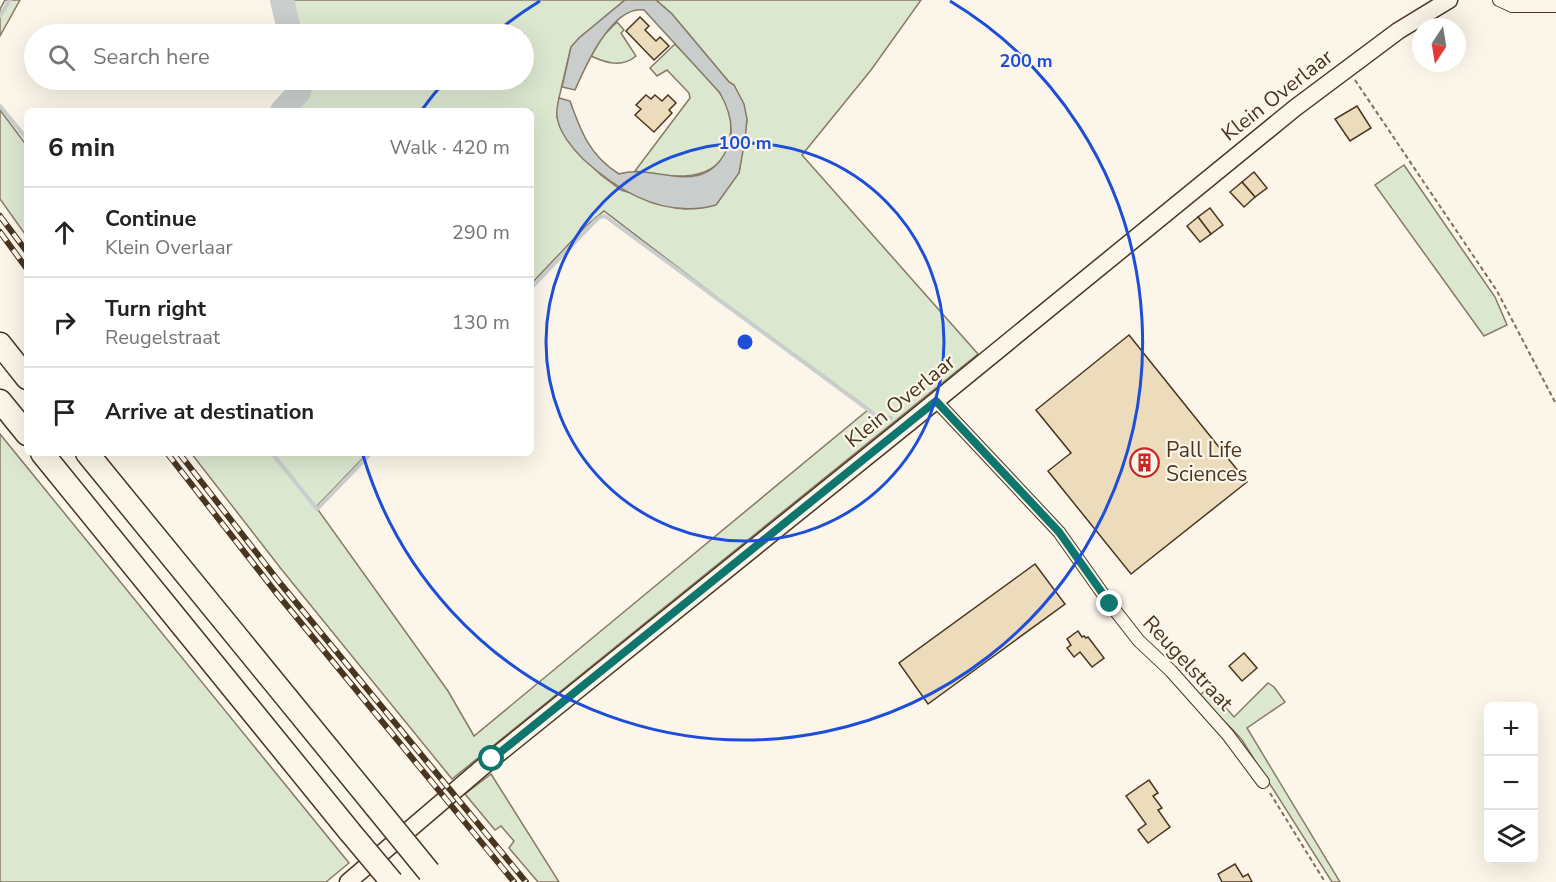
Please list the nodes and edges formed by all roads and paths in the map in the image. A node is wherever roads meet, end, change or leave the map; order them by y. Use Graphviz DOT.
graph roads {
  1 [pos="1449,0"];
  2 [pos="1499,0"];
  3 [pos="1556,6"];
  4 [pos="1346,68"];
  5 [pos="0,344"];
  6 [pos="24,374"];
  7 [pos="0,401"];
  8 [pos="936,401"];
  9 [pos="1556,404"];
  10 [pos="24,430"];
  11 [pos="44,456"];
  12 [pos="89,456"];
  13 [pos="1263,782"];
  14 [pos="433,877"];
  15 [pos="348,882"];
  16 [pos="392,882"];
  17 [pos="1325,882"];
  1 -- 4 [label="main road, Klein Overlaar"];
  2 -- 3 [label="street"];
  4 -- 8 [label="main road, Klein Overlaar"];
  4 -- 9 [label="path"];
  5 -- 6 [label="highway"];
  7 -- 10 [label="highway"];
  8 -- 13 [label="street, Reugelstraat"];
  8 -- 15 [label="main road, Klein Overlaar"];
  11 -- 16 [label="highway, bridge"];
  12 -- 14 [label="highway, bridge"];
  13 -- 17 [label="path"];
}
